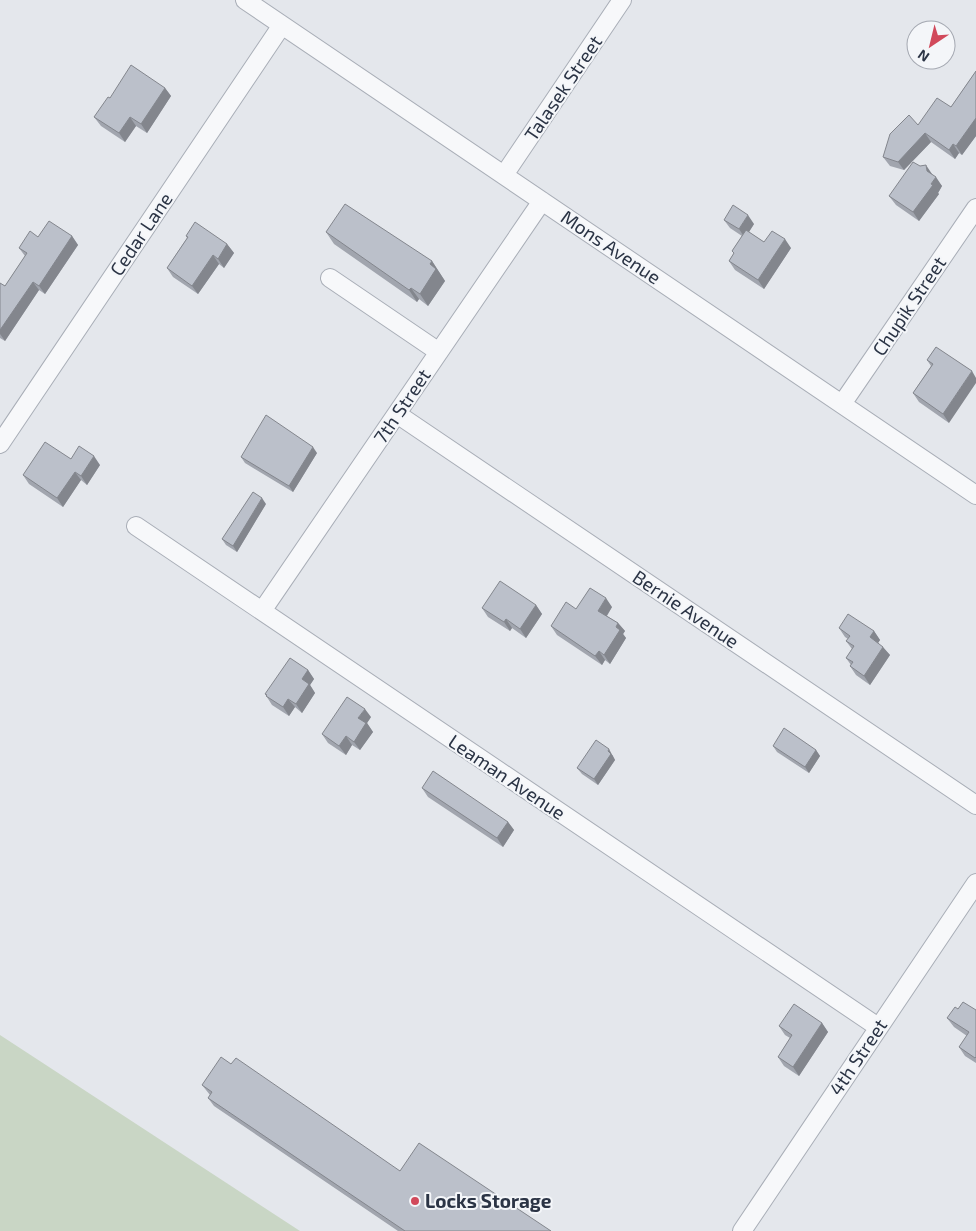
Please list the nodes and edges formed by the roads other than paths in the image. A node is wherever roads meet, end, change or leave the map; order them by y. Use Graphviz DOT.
graph roads {
  1 [pos="245,0"];
  2 [pos="622,0"];
  3 [pos="282,25"];
  4 [pos="504,175"];
  5 [pos="542,201"];
  6 [pos="976,208"];
  7 [pos="330,278"];
  8 [pos="439,352"];
  9 [pos="842,404"];
  10 [pos="397,414"];
  11 [pos="0,444"];
  12 [pos="976,495"];
  13 [pos="136,526"];
  14 [pos="262,612"];
  15 [pos="976,805"];
  16 [pos="976,883"];
  17 [pos="878,1027"];
  18 [pos="742,1231"];
  1 -- 3 [label="street, Mons Avenue"];
  2 -- 4 [label="street, Talasek Street"];
  3 -- 4 [label="street, Mons Avenue"];
  3 -- 11 [label="street, Cedar Lane"];
  4 -- 5 [label="street, Mons Avenue"];
  5 -- 8 [label="street, 7th Street"];
  5 -- 9 [label="street, Mons Avenue"];
  6 -- 9 [label="street, Chupik Street"];
  7 -- 8 [label="street"];
  8 -- 10 [label="street, 7th Street"];
  9 -- 12 [label="street, Mons Avenue"];
  10 -- 14 [label="street, 7th Street"];
  10 -- 15 [label="street, Bernie Avenue"];
  13 -- 14 [label="street, Leaman Avenue"];
  14 -- 17 [label="street, Leaman Avenue"];
  16 -- 17 [label="street, 4th Street"];
  17 -- 18 [label="street, 4th Street"];
}
